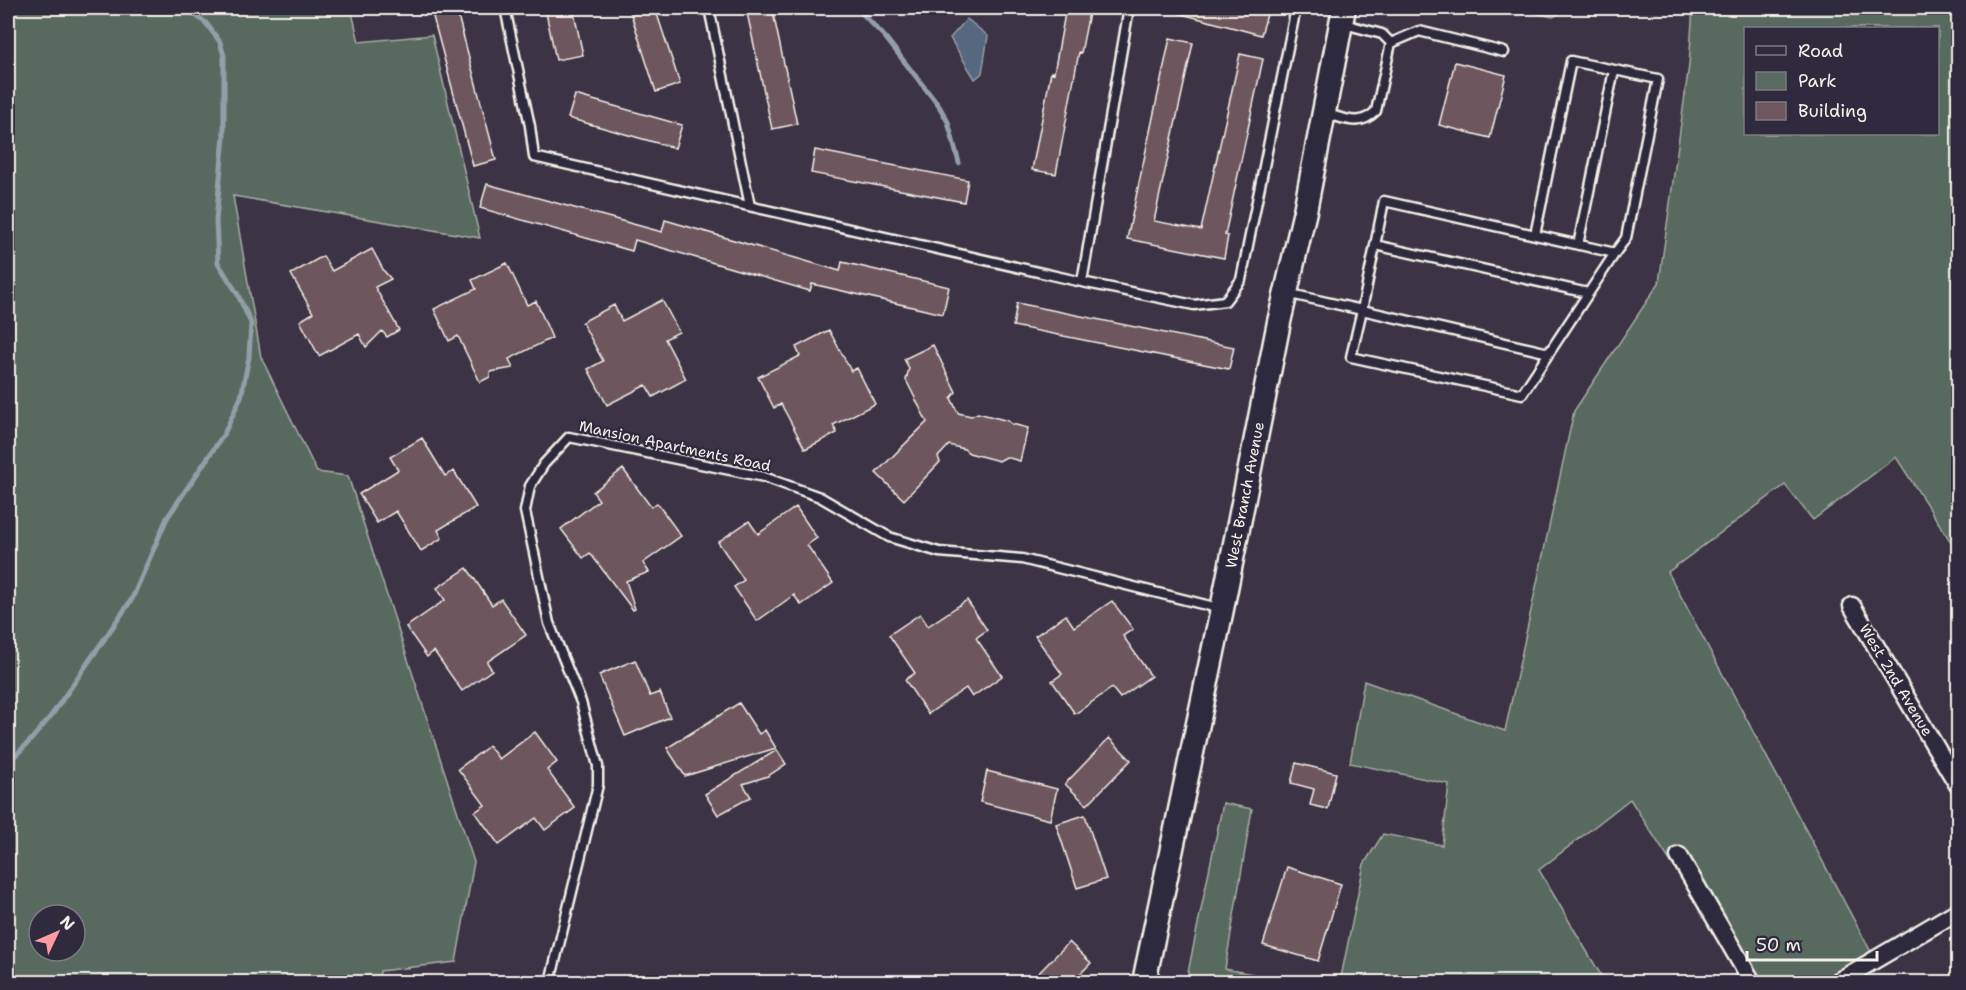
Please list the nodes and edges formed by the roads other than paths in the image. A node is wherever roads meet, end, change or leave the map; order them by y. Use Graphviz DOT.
graph roads {
  1 [pos="505,8"];
  2 [pos="709,8"];
  3 [pos="1129,8"];
  4 [pos="1296,8"];
  5 [pos="1342,15"];
  6 [pos="1391,43"];
  7 [pos="1504,52"];
  8 [pos="1614,70"];
  9 [pos="1324,113"];
  10 [pos="750,206"];
  11 [pos="1535,235"];
  12 [pos="1375,245"];
  13 [pos="1578,245"];
  14 [pos="1614,253"];
  15 [pos="1082,282"];
  16 [pos="1285,293"];
  17 [pos="1588,293"];
  18 [pos="1362,310"];
  19 [pos="1549,353"];
  20 [pos="1852,606"];
  21 [pos="1222,609"];
  22 [pos="1959,785"];
  23 [pos="1679,856"];
  24 [pos="1959,911"];
  25 [pos="550,982"];
  26 [pos="1144,982"];
  27 [pos="1752,982"];
  28 [pos="1837,982"];
  1 -- 10 [label="lane"];
  2 -- 10 [label="lane"];
  3 -- 15 [label="lane"];
  4 -- 15 [label="lane"];
  5 -- 6 [label="lane"];
  5 -- 9 [label="street, West Branch Avenue"];
  6 -- 7 [label="lane"];
  6 -- 9 [label="lane"];
  8 -- 11 [label="lane"];
  8 -- 13 [label="lane"];
  8 -- 14 [label="lane"];
  9 -- 16 [label="street, West Branch Avenue"];
  10 -- 15 [label="lane"];
  11 -- 12 [label="lane"];
  11 -- 13 [label="lane"];
  12 -- 17 [label="lane"];
  12 -- 18 [label="lane"];
  13 -- 14 [label="lane"];
  14 -- 17 [label="lane"];
  16 -- 18 [label="lane"];
  16 -- 21 [label="street, West Branch Avenue"];
  17 -- 19 [label="lane"];
  18 -- 19 [label="lane"];
  18 -- 19 [label="lane"];
  20 -- 22 [label="street, West 2nd Avenue"];
  21 -- 25 [label="lane, Mansion Apartments Road"];
  21 -- 26 [label="street, West Branch Avenue"];
  23 -- 27 [label="street"];
  24 -- 28 [label="street"];
}
